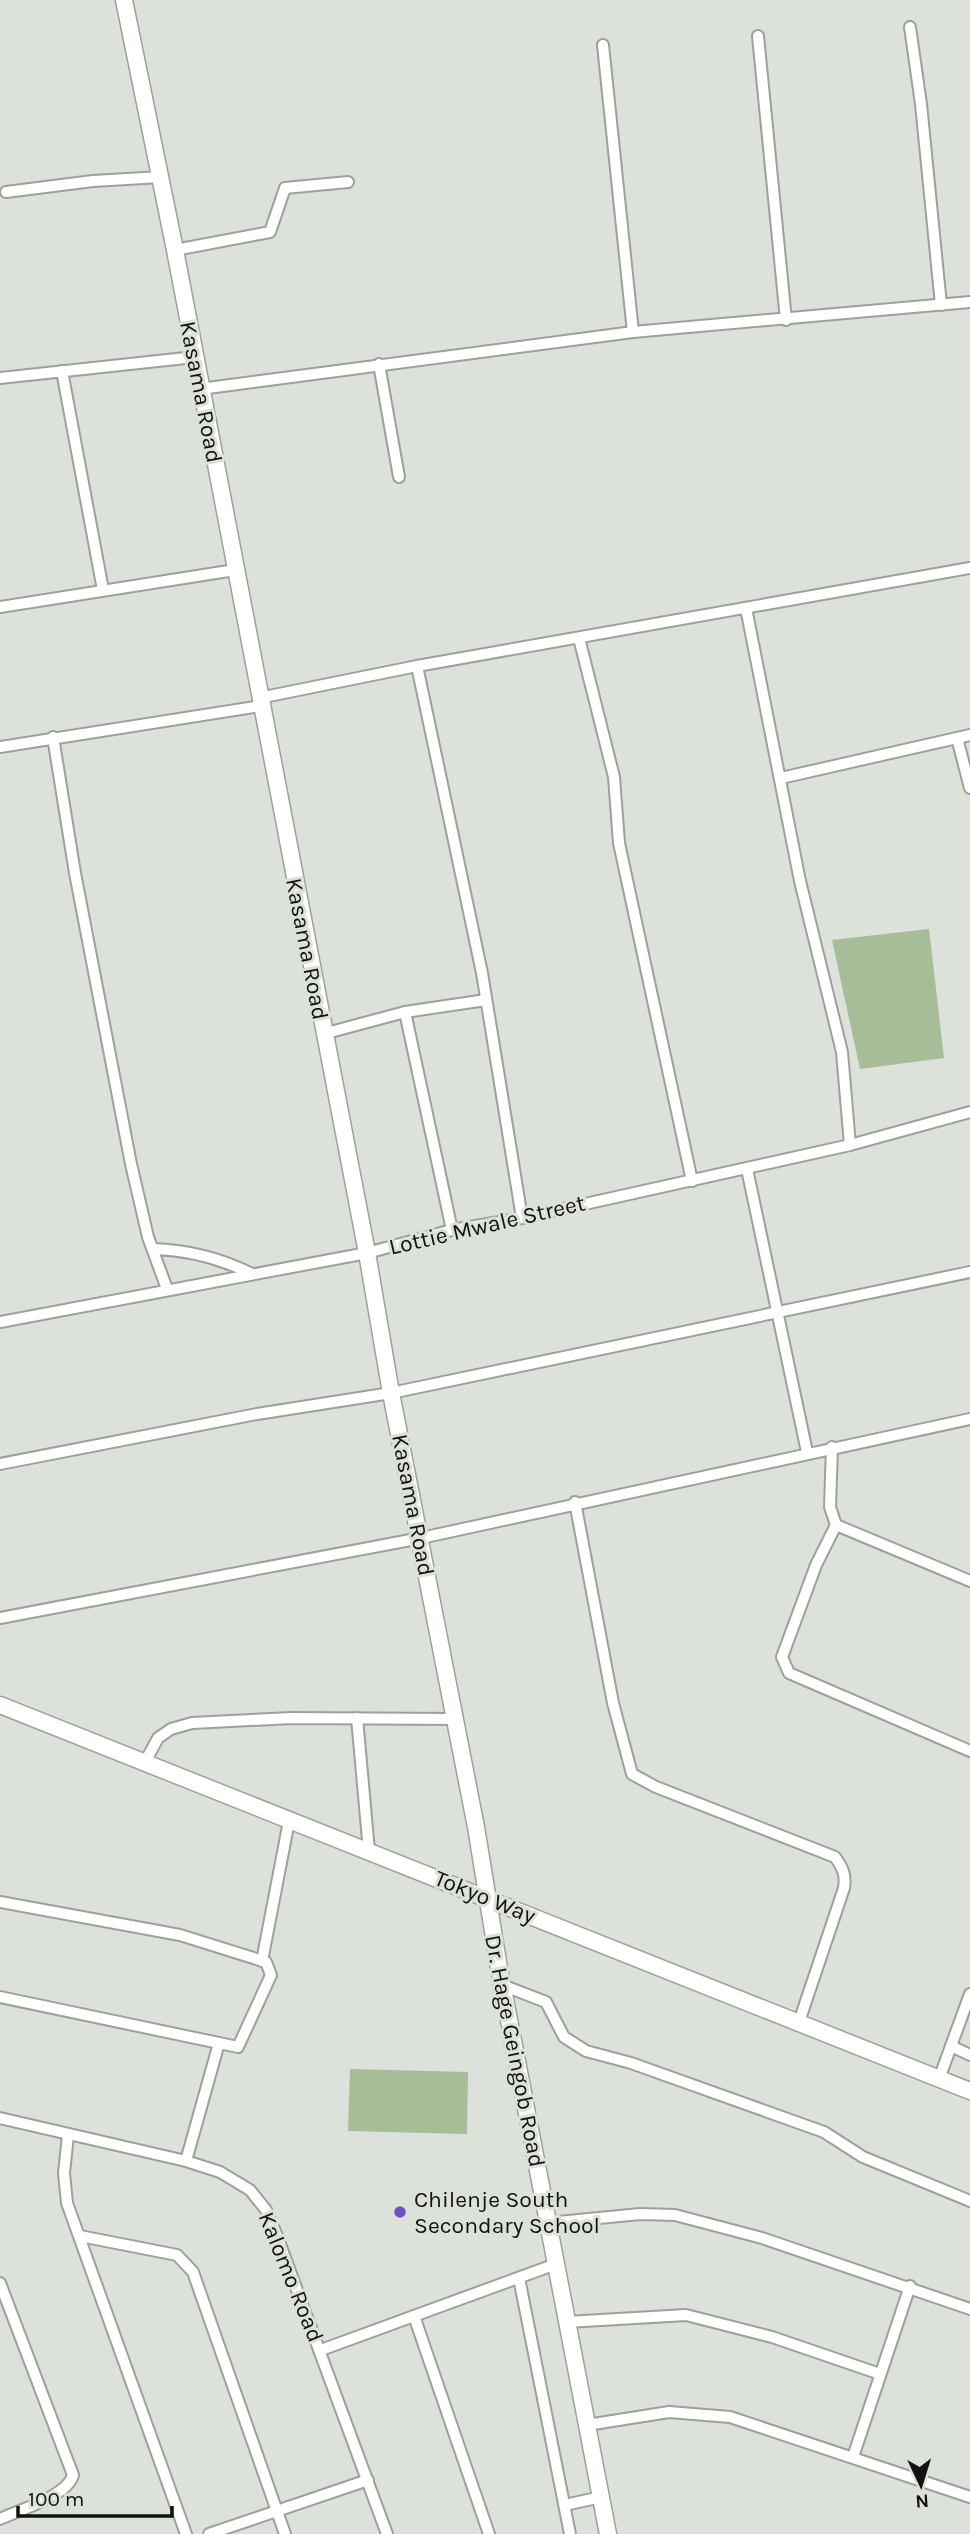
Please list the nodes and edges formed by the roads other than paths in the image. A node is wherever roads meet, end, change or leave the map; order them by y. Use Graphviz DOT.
graph roads {
  1 [pos="124,0"];
  2 [pos="910,27"];
  3 [pos="758,36"];
  4 [pos="603,46"];
  5 [pos="161,177"];
  6 [pos="348,182"];
  7 [pos="6,192"];
  8 [pos="175,250"];
  9 [pos="970,302"];
  10 [pos="941,305"];
  11 [pos="786,320"];
  12 [pos="633,332"];
  13 [pos="195,358"];
  14 [pos="379,364"];
  15 [pos="62,372"];
  16 [pos="0,378"];
  17 [pos="200,388"];
  18 [pos="399,477"];
  19 [pos="970,568"];
  20 [pos="235,570"];
  21 [pos="103,590"];
  22 [pos="0,607"];
  23 [pos="746,608"];
  24 [pos="579,638"];
  25 [pos="417,666"];
  26 [pos="260,702"];
  27 [pos="970,735"];
  28 [pos="53,737"];
  29 [pos="957,738"];
  30 [pos="0,747"];
  31 [pos="781,778"];
  32 [pos="970,788"];
  33 [pos="486,1000"];
  34 [pos="405,1012"];
  35 [pos="323,1034"];
  36 [pos="970,1112"];
  37 [pos="850,1145"];
  38 [pos="747,1169"];
  39 [pos="692,1181"];
  40 [pos="522,1218"];
  41 [pos="452,1230"];
  42 [pos="152,1249"];
  43 [pos="367,1253"];
  44 [pos="970,1272"];
  45 [pos="252,1274"];
  46 [pos="167,1289"];
  47 [pos="779,1310"];
  48 [pos="0,1322"];
  49 [pos="391,1392"];
  50 [pos="970,1419"];
  51 [pos="832,1447"];
  52 [pos="807,1452"];
  53 [pos="0,1464"];
  54 [pos="575,1502"];
  55 [pos="835,1525"];
  56 [pos="421,1538"];
  57 [pos="969,1578"];
  58 [pos="0,1618"];
  59 [pos="0,1705"];
  60 [pos="356,1718"];
  61 [pos="455,1719"];
  62 [pos="970,1751"];
  63 [pos="145,1762"];
  64 [pos="289,1821"];
  65 [pos="369,1852"];
  66 [pos="481,1855"];
  67 [pos="449,1883"];
  68 [pos="487,1898"];
  69 [pos="0,1902"];
  70 [pos="524,1913"];
  71 [pos="492,1930"];
  72 [pos="262,1961"];
  73 [pos="502,1985"];
  74 [pos="970,1994"];
  75 [pos="0,1997"];
  76 [pos="799,2022"];
  77 [pos="219,2043"];
  78 [pos="951,2046"];
  79 [pos="970,2055"];
  80 [pos="939,2078"];
  81 [pos="970,2091"];
  82 [pos="0,2118"];
  83 [pos="68,2135"];
  84 [pos="186,2161"];
  85 [pos="970,2202"];
  86 [pos="548,2223"];
  87 [pos="80,2236"];
  88 [pos="556,2264"];
  89 [pos="519,2278"];
  90 [pos="0,2284"];
  91 [pos="909,2286"];
  92 [pos="970,2309"];
  93 [pos="414,2316"];
  94 [pos="567,2322"];
  95 [pos="321,2350"];
  96 [pos="880,2374"];
  97 [pos="587,2425"];
  98 [pos="853,2457"];
  99 [pos="368,2480"];
  100 [pos="601,2497"];
  101 [pos="970,2497"];
  102 [pos="565,2505"];
  103 [pos="276,2511"];
  104 [pos="0,2519"];
  105 [pos="186,2534"];
  106 [pos="209,2534"];
  107 [pos="285,2534"];
  108 [pos="387,2534"];
  109 [pos="489,2534"];
  110 [pos="570,2534"];
  111 [pos="608,2534"];
  1 -- 5 [label="street, Kasama Road"];
  2 -- 10 [label="street"];
  3 -- 11 [label="street"];
  4 -- 12 [label="street"];
  5 -- 7 [label="street"];
  5 -- 8 [label="street, Kasama Road"];
  6 -- 8 [label="street"];
  8 -- 13 [label="street, Kasama Road"];
  9 -- 10 [label="street"];
  10 -- 11 [label="street"];
  11 -- 12 [label="street"];
  12 -- 14 [label="street"];
  13 -- 15 [label="street"];
  13 -- 17 [label="street, Kasama Road"];
  14 -- 17 [label="street"];
  14 -- 18 [label="street"];
  15 -- 16 [label="street"];
  15 -- 21 [label="street"];
  17 -- 20 [label="street, Kasama Road"];
  19 -- 23 [label="street"];
  20 -- 21 [label="street"];
  20 -- 26 [label="street, Kasama Road"];
  21 -- 22 [label="street"];
  23 -- 24 [label="street"];
  23 -- 31 [label="street"];
  24 -- 25 [label="street"];
  24 -- 39 [label="street"];
  25 -- 26 [label="street"];
  25 -- 33 [label="street"];
  26 -- 28 [label="street"];
  26 -- 35 [label="street, Kasama Road"];
  27 -- 29 [label="street"];
  28 -- 30 [label="street"];
  28 -- 42 [label="street"];
  29 -- 31 [label="street"];
  29 -- 32 [label="street"];
  31 -- 37 [label="street"];
  33 -- 34 [label="street"];
  33 -- 40 [label="street"];
  34 -- 35 [label="street"];
  34 -- 41 [label="street"];
  35 -- 43 [label="street, Kasama Road"];
  36 -- 37 [label="street, Lottie Mwale Street"];
  37 -- 38 [label="street, Lottie Mwale Street"];
  38 -- 39 [label="street, Lottie Mwale Street"];
  38 -- 47 [label="street"];
  39 -- 40 [label="street, Lottie Mwale Street"];
  40 -- 41 [label="street, Lottie Mwale Street"];
  41 -- 43 [label="street, Lottie Mwale Street"];
  42 -- 45 [label="street"];
  42 -- 46 [label="street"];
  43 -- 45 [label="street, Lottie Mwale Street"];
  43 -- 49 [label="street, Kasama Road"];
  44 -- 47 [label="street"];
  45 -- 46 [label="street, Lottie Mwale Street"];
  46 -- 48 [label="street, Lottie Mwale Street"];
  47 -- 49 [label="street"];
  47 -- 52 [label="street"];
  49 -- 53 [label="street"];
  49 -- 56 [label="street, Kasama Road"];
  50 -- 51 [label="street"];
  51 -- 52 [label="street"];
  51 -- 55 [label="street"];
  52 -- 54 [label="street"];
  54 -- 56 [label="street"];
  54 -- 76 [label="street"];
  55 -- 57 [label="street"];
  55 -- 62 [label="street"];
  56 -- 58 [label="street"];
  56 -- 61 [label="street, Kasama Road"];
  59 -- 63 [label="street, Tokyo Way"];
  60 -- 61 [label="street"];
  60 -- 63 [label="street"];
  60 -- 65 [label="street"];
  61 -- 66 [label="street, Kasama Road"];
  63 -- 64 [label="street, Tokyo Way"];
  64 -- 65 [label="street, Tokyo Way"];
  64 -- 72 [label="street"];
  65 -- 67 [label="street, Tokyo Way"];
  66 -- 67 [label="street"];
  66 -- 68 [label="street, Kasama Road"];
  67 -- 68 [label="street, Tokyo Way"];
  68 -- 70 [label="street, Tokyo Way"];
  68 -- 71 [label="street, Dr. Hage Geingob Road"];
  69 -- 72 [label="street"];
  70 -- 71 [label="street"];
  70 -- 76 [label="street, Tokyo Way"];
  71 -- 73 [label="street, Dr. Hage Geingob Road"];
  72 -- 77 [label="street"];
  73 -- 85 [label="street"];
  73 -- 86 [label="street, Dr. Hage Geingob Road"];
  74 -- 78 [label="street"];
  75 -- 77 [label="street"];
  76 -- 80 [label="street, Tokyo Way"];
  77 -- 84 [label="street"];
  78 -- 79 [label="street"];
  78 -- 80 [label="street"];
  80 -- 81 [label="street, Tokyo Way"];
  82 -- 83 [label="street, Kalomo Road"];
  83 -- 84 [label="street, Kalomo Road"];
  83 -- 87 [label="street"];
  84 -- 95 [label="street, Kalomo Road"];
  86 -- 88 [label="street, Dr. Hage Geingob Road"];
  86 -- 91 [label="street"];
  87 -- 103 [label="street"];
  87 -- 105 [label="street"];
  88 -- 89 [label="street"];
  88 -- 94 [label="street, Dr. Hage Geingob Road"];
  89 -- 93 [label="street"];
  89 -- 102 [label="street"];
  90 -- 104 [label="street"];
  91 -- 92 [label="street"];
  91 -- 96 [label="street"];
  93 -- 95 [label="street"];
  93 -- 109 [label="street"];
  94 -- 96 [label="street"];
  94 -- 97 [label="street, Dr. Hage Geingob Road"];
  95 -- 99 [label="street, Kalomo Road"];
  96 -- 98 [label="street"];
  97 -- 98 [label="street"];
  97 -- 100 [label="street, Dr. Hage Geingob Road"];
  98 -- 101 [label="street"];
  99 -- 103 [label="street"];
  99 -- 108 [label="street, Kalomo Road"];
  100 -- 102 [label="street"];
  100 -- 111 [label="street, Dr. Hage Geingob Road"];
  102 -- 110 [label="street"];
  103 -- 106 [label="street"];
  103 -- 107 [label="street"];
}
